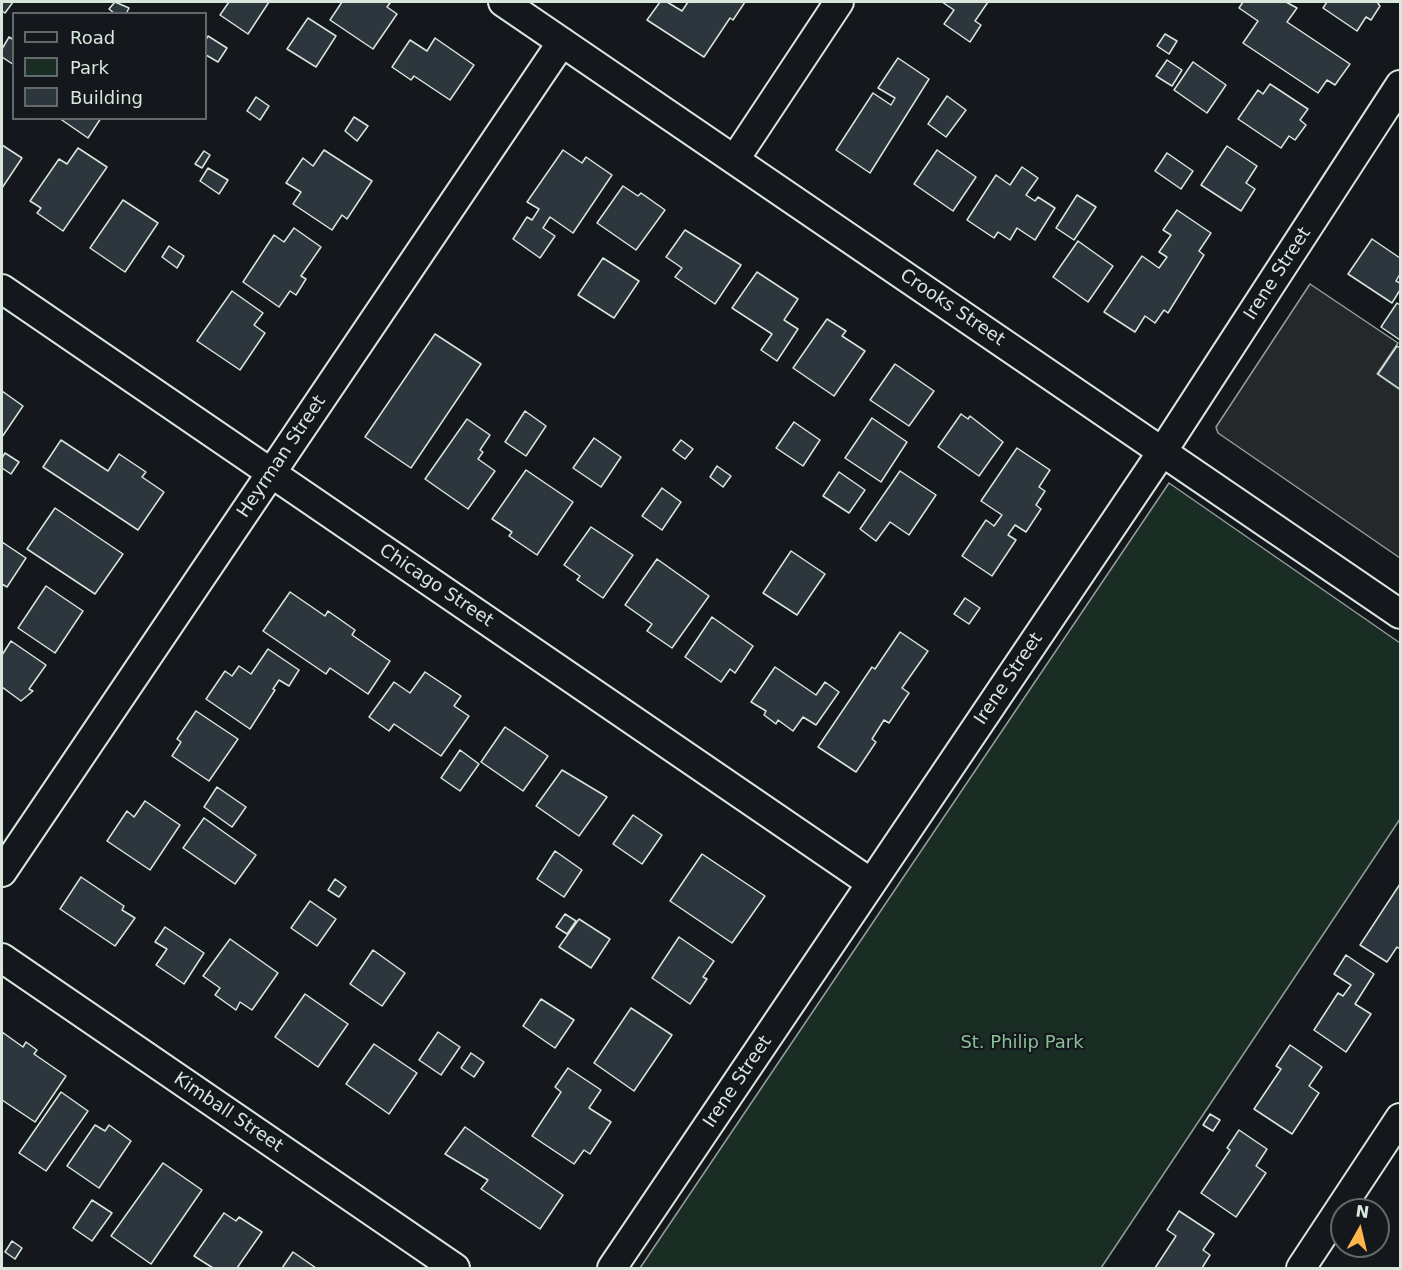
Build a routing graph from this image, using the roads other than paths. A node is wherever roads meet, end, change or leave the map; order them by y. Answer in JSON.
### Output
{"nodes":[{"id":1,"x":503,"y":2,"type":"edge"},
{"id":2,"x":840,"y":2,"type":"edge"},
{"id":3,"x":562,"y":42,"type":"junction"},
{"id":4,"x":1401,"y":85,"type":"edge"},
{"id":5,"x":735,"y":159,"type":"junction"},
{"id":6,"x":2,"y":289,"type":"edge"},
{"id":7,"x":1162,"y":452,"type":"junction"},
{"id":8,"x":271,"y":473,"type":"junction"},
{"id":9,"x":1401,"y":614,"type":"edge"},
{"id":10,"x":2,"y":872,"type":"edge"},
{"id":11,"x":871,"y":883,"type":"junction"},
{"id":12,"x":2,"y":958,"type":"edge"},
{"id":13,"x":1401,"y":1118,"type":"edge"},
{"id":14,"x":454,"y":1269,"type":"edge"},
{"id":15,"x":612,"y":1269,"type":"edge"},
{"id":16,"x":1301,"y":1269,"type":"edge"}],
"edges":[{"from":1,"to":3,"type":"street","name":"Crooks Street"},
{"from":2,"to":5,"type":"street"},
{"from":3,"to":5,"type":"street","name":"Crooks Street"},
{"from":3,"to":8,"type":"street","name":"Heyrman Street"},
{"from":4,"to":7,"type":"street","name":"Irene Street"},
{"from":5,"to":7,"type":"street","name":"Crooks Street"},
{"from":6,"to":8,"type":"street","name":"Chicago Street"},
{"from":7,"to":9,"type":"street","name":"Crooks Street"},
{"from":7,"to":11,"type":"street","name":"Irene Street"},
{"from":8,"to":10,"type":"street","name":"Heyrman Street"},
{"from":8,"to":11,"type":"street","name":"Chicago Street"},
{"from":11,"to":15,"type":"street","name":"Irene Street"},
{"from":12,"to":14,"type":"street","name":"Kimball Street"},
{"from":13,"to":16,"type":"street"}]}
